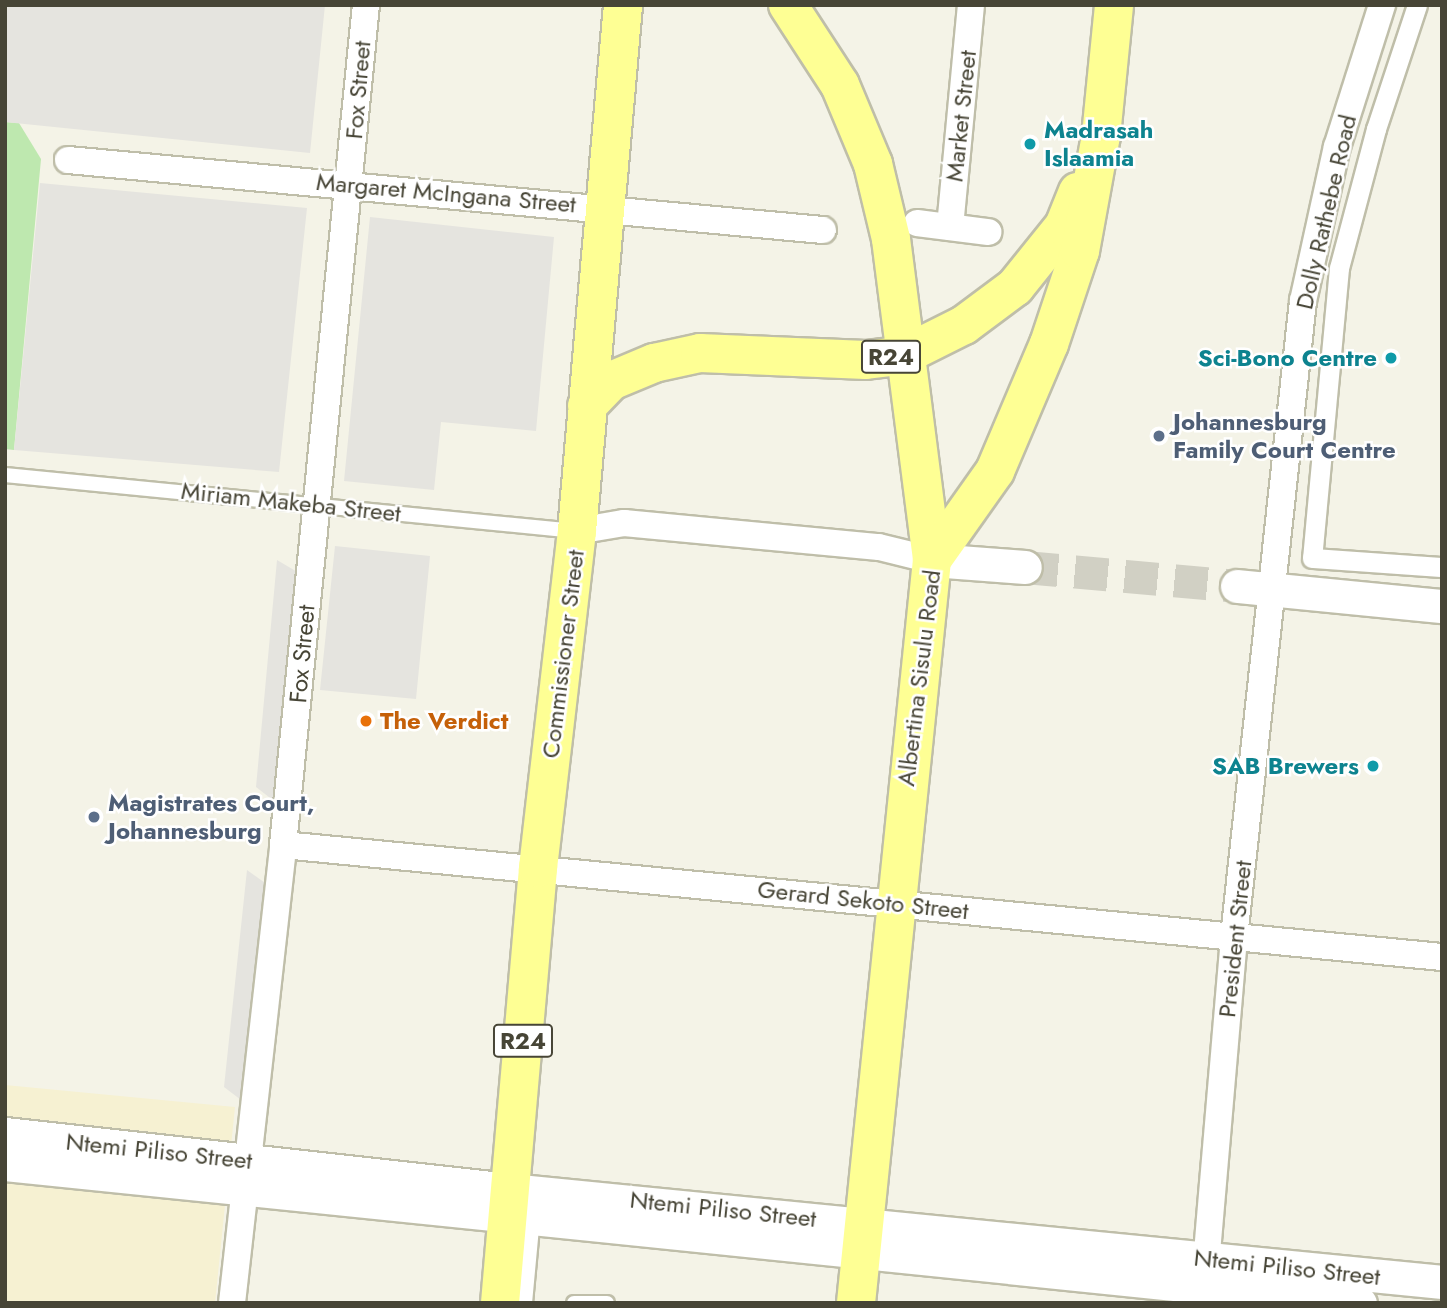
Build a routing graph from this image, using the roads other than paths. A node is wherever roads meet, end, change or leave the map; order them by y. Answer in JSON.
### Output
{"nodes":[{"id":1,"x":366,"y":5,"type":"edge"},
{"id":2,"x":623,"y":5,"type":"edge"},
{"id":3,"x":788,"y":5,"type":"edge"},
{"id":4,"x":971,"y":5,"type":"edge"},
{"id":5,"x":1114,"y":5,"type":"edge"},
{"id":6,"x":1382,"y":5,"type":"edge"},
{"id":7,"x":1417,"y":5,"type":"edge"},
{"id":8,"x":1101,"y":136,"type":"junction"},
{"id":9,"x":68,"y":160,"type":"dead end"},
{"id":10,"x":349,"y":185,"type":"junction"},
{"id":11,"x":604,"y":207,"type":"junction"},
{"id":12,"x":917,"y":223,"type":"dead end"},
{"id":13,"x":950,"y":227,"type":"junction"},
{"id":14,"x":823,"y":230,"type":"dead end"},
{"id":15,"x":988,"y":232,"type":"dead end"},
{"id":16,"x":904,"y":355,"type":"junction"},
{"id":17,"x":587,"y":406,"type":"junction"},
{"id":18,"x":5,"y":475,"type":"edge"},
{"id":19,"x":316,"y":503,"type":"junction"},
{"id":20,"x":577,"y":531,"type":"junction"},
{"id":21,"x":932,"y":560,"type":"junction"},
{"id":22,"x":1025,"y":567,"type":"tunnel mouth"},
{"id":23,"x":1442,"y":567,"type":"edge"},
{"id":24,"x":1237,"y":586,"type":"tunnel mouth"},
{"id":25,"x":1273,"y":589,"type":"junction"},
{"id":26,"x":1442,"y":607,"type":"edge"},
{"id":27,"x":283,"y":845,"type":"junction"},
{"id":28,"x":538,"y":868,"type":"junction"},
{"id":29,"x":894,"y":903,"type":"junction"},
{"id":30,"x":1234,"y":937,"type":"junction"},
{"id":31,"x":1442,"y":957,"type":"edge"},
{"id":32,"x":5,"y":1134,"type":"edge"},
{"id":33,"x":5,"y":1164,"type":"edge"},
{"id":34,"x":247,"y":1173,"type":"junction"},
{"id":35,"x":521,"y":1203,"type":"junction"},
{"id":36,"x":862,"y":1236,"type":"junction"},
{"id":37,"x":1442,"y":1282,"type":"edge"},
{"id":38,"x":1205,"y":1284,"type":"edge"},
{"id":39,"x":232,"y":1303,"type":"edge"},
{"id":40,"x":500,"y":1303,"type":"edge"},
{"id":41,"x":525,"y":1303,"type":"edge"},
{"id":42,"x":574,"y":1303,"type":"edge"},
{"id":43,"x":607,"y":1303,"type":"edge"},
{"id":44,"x":856,"y":1303,"type":"edge"},
{"id":45,"x":1360,"y":1303,"type":"edge"}],
"edges":[{"from":1,"to":10,"type":"street","name":"Fox Street"},
{"from":2,"to":11,"type":"main road","name":"Commissioner Street"},
{"from":3,"to":16,"type":"main road"},
{"from":4,"to":13,"type":"street","name":"Market Street"},
{"from":5,"to":8,"type":"main road","name":"Albertina Sisulu Road","number":"R24"},
{"from":6,"to":25,"type":"street","name":"Dolly Rathebe Road"},
{"from":7,"to":23,"type":"street"},
{"from":8,"to":16,"type":"main road","number":"R24"},
{"from":8,"to":21,"type":"main road","name":"Albertina Sisulu Road","number":"R24"},
{"from":9,"to":10,"type":"street","name":"Margaret McIngana Street"},
{"from":10,"to":11,"type":"street","name":"Margaret McIngana Street"},
{"from":10,"to":19,"type":"street","name":"Fox Street"},
{"from":11,"to":14,"type":"street","name":"Margaret McIngana Street"},
{"from":11,"to":17,"type":"main road","name":"Commissioner Street"},
{"from":12,"to":13,"type":"street"},
{"from":13,"to":15,"type":"street"},
{"from":16,"to":17,"type":"main road","number":"R24"},
{"from":16,"to":21,"type":"main road"},
{"from":17,"to":20,"type":"main road","name":"Commissioner Street","number":"R24"},
{"from":18,"to":19,"type":"lane","name":"Miriam Makeba Street"},
{"from":19,"to":20,"type":"lane","name":"Miriam Makeba Street"},
{"from":19,"to":27,"type":"street","name":"Fox Street"},
{"from":20,"to":21,"type":"street","name":"Miriam Makeba Street"},
{"from":20,"to":28,"type":"main road","name":"Commissioner Street","number":"R24"},
{"from":21,"to":22,"type":"street","name":"Miriam Makeba Street"},
{"from":21,"to":29,"type":"main road","name":"Albertina Sisulu Road","number":"R24"},
{"from":24,"to":25,"type":"street"},
{"from":25,"to":26,"type":"street"},
{"from":25,"to":30,"type":"street","name":"President Street"},
{"from":27,"to":28,"type":"street","name":"Gerard Sekoto Street"},
{"from":27,"to":34,"type":"street","name":"Fox Street"},
{"from":28,"to":29,"type":"street","name":"Gerard Sekoto Street"},
{"from":28,"to":35,"type":"main road","name":"Commissioner Street","number":"R24"},
{"from":29,"to":30,"type":"street","name":"Gerard Sekoto Street"},
{"from":29,"to":36,"type":"main road","name":"Albertina Sisulu Road","number":"R24"},
{"from":30,"to":31,"type":"street","name":"Gerard Sekoto Street"},
{"from":30,"to":38,"type":"street","name":"President Street"},
{"from":32,"to":34,"type":"street","name":"Ntemi Piliso Street"},
{"from":33,"to":34,"type":"street","name":"Ntemi Piliso Street"},
{"from":34,"to":35,"type":"street","name":"Ntemi Piliso Street"},
{"from":34,"to":39,"type":"street","name":"Fox Street"},
{"from":35,"to":36,"type":"street","name":"Ntemi Piliso Street"},
{"from":35,"to":40,"type":"main road","name":"Commissioner Street","number":"R24"},
{"from":35,"to":41,"type":"lane"},
{"from":36,"to":38,"type":"street","name":"Ntemi Piliso Street"},
{"from":36,"to":44,"type":"main road","name":"Albertina Sisulu Road","number":"R24"},
{"from":37,"to":38,"type":"street","name":"Ntemi Piliso Street"},
{"from":38,"to":45,"type":"street","name":"Ntemi Piliso Street"},
{"from":42,"to":43,"type":"lane"}]}
